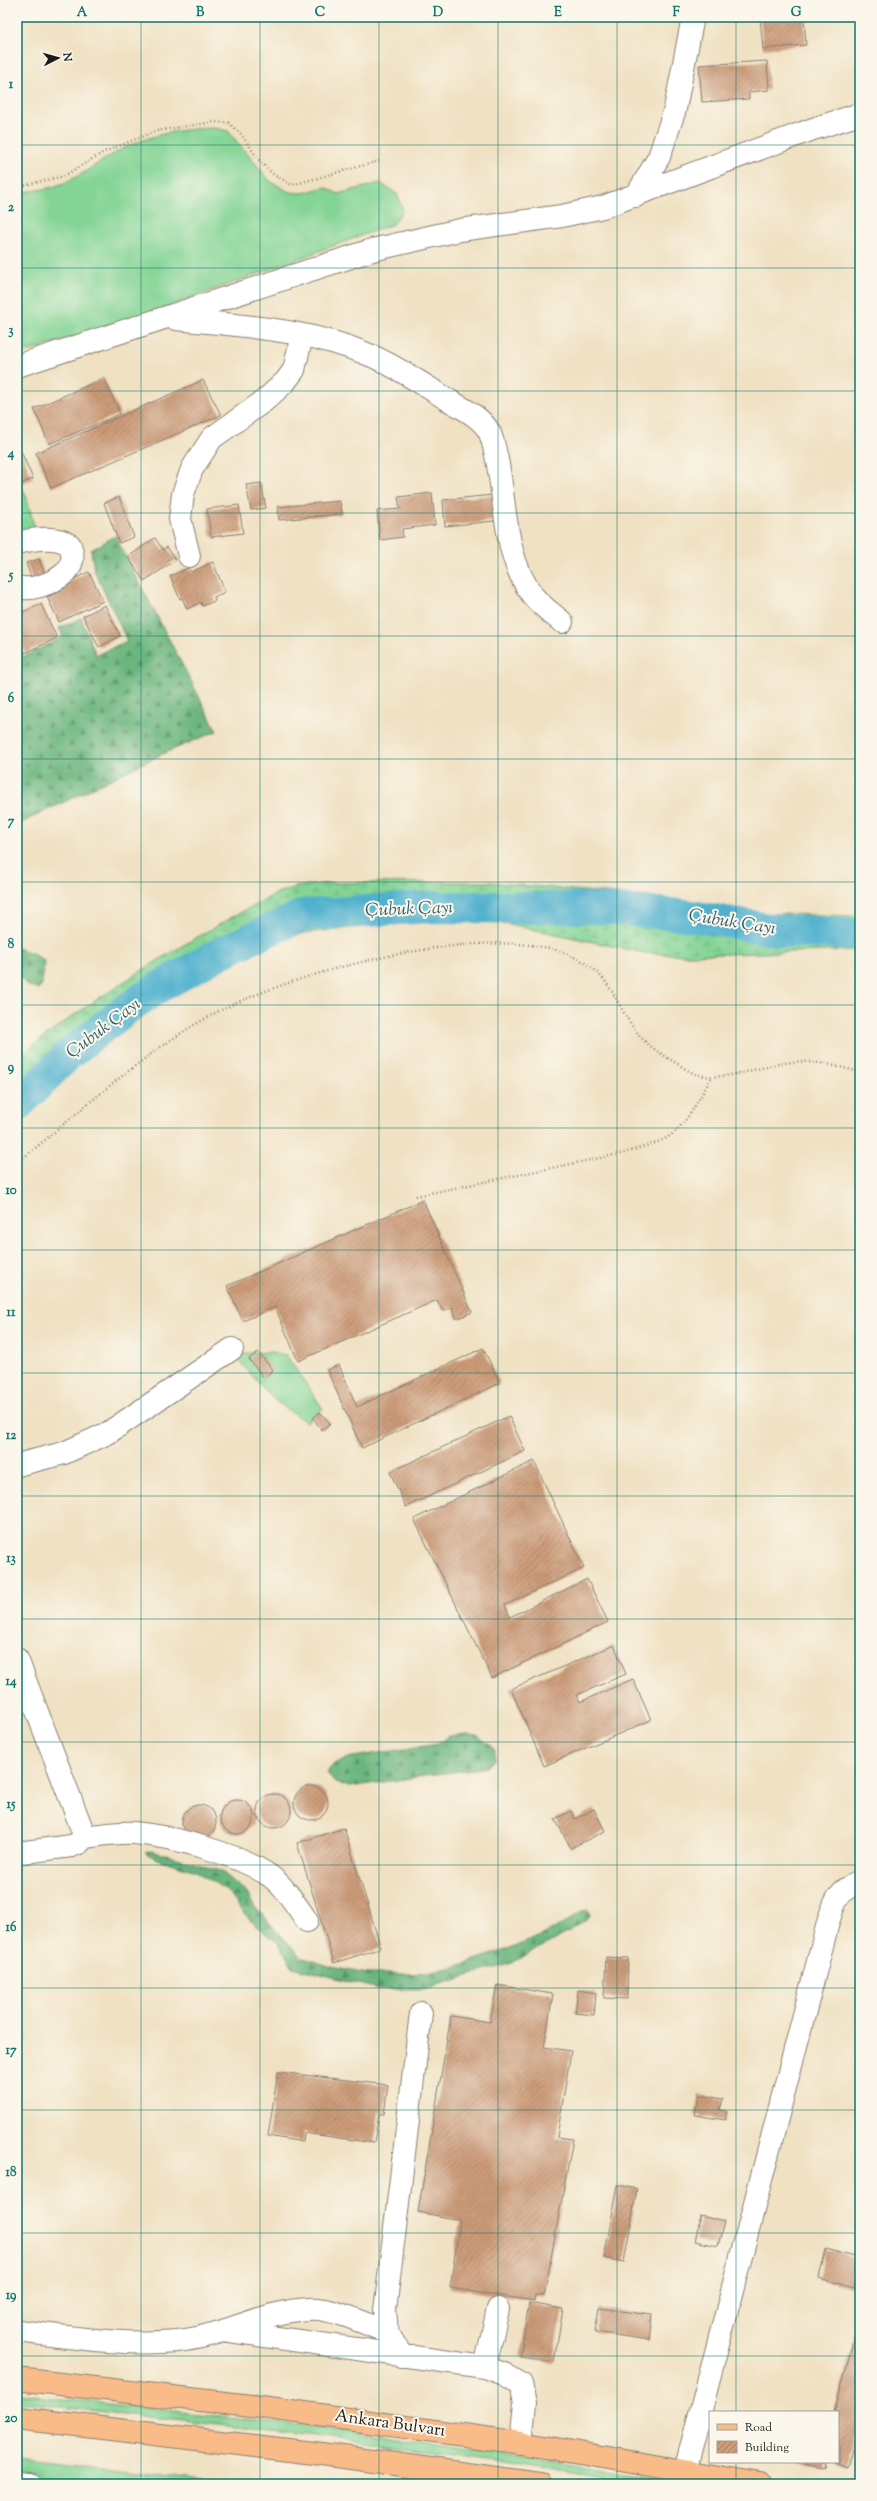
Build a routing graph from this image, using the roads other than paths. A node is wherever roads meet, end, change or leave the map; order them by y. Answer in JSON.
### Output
{"nodes":[{"id":1,"x":692,"y":17,"type":"edge"},
{"id":2,"x":860,"y":114,"type":"edge"},
{"id":3,"x":636,"y":196,"type":"junction"},
{"id":4,"x":168,"y":318,"type":"junction"},
{"id":5,"x":302,"y":335,"type":"junction"},
{"id":6,"x":17,"y":366,"type":"edge"},
{"id":7,"x":17,"y":544,"type":"edge"},
{"id":8,"x":189,"y":556,"type":"dead end"},
{"id":9,"x":17,"y":587,"type":"edge"},
{"id":10,"x":562,"y":622,"type":"dead end"},
{"id":11,"x":232,"y":1349,"type":"dead end"},
{"id":12,"x":17,"y":1465,"type":"edge"},
{"id":13,"x":17,"y":1659,"type":"edge"},
{"id":14,"x":85,"y":1837,"type":"junction"},
{"id":15,"x":17,"y":1853,"type":"edge"},
{"id":16,"x":860,"y":1882,"type":"edge"},
{"id":17,"x":307,"y":1921,"type":"dead end"},
{"id":18,"x":421,"y":2013,"type":"dead end"},
{"id":19,"x":498,"y":2309,"type":"dead end"},
{"id":20,"x":17,"y":2331,"type":"edge"},
{"id":21,"x":226,"y":2331,"type":"junction"},
{"id":22,"x":387,"y":2332,"type":"junction"},
{"id":23,"x":402,"y":2356,"type":"junction"},
{"id":24,"x":485,"y":2367,"type":"junction"},
{"id":25,"x":17,"y":2379,"type":"edge"},
{"id":26,"x":17,"y":2418,"type":"edge"},
{"id":27,"x":521,"y":2443,"type":"junction"},
{"id":28,"x":685,"y":2471,"type":"junction"},
{"id":29,"x":17,"y":2483,"type":"edge"},
{"id":30,"x":30,"y":2484,"type":"edge"},
{"id":31,"x":540,"y":2484,"type":"edge"},
{"id":32,"x":760,"y":2484,"type":"edge"}],
"edges":[{"from":1,"to":3,"type":"street"},
{"from":2,"to":3,"type":"street"},
{"from":3,"to":4,"type":"street"},
{"from":4,"to":5,"type":"street"},
{"from":4,"to":6,"type":"street"},
{"from":5,"to":8,"type":"street"},
{"from":5,"to":10,"type":"street"},
{"from":7,"to":9,"type":"street"},
{"from":11,"to":12,"type":"street"},
{"from":13,"to":14,"type":"street"},
{"from":14,"to":15,"type":"street"},
{"from":14,"to":17,"type":"street"},
{"from":16,"to":28,"type":"street"},
{"from":18,"to":22,"type":"street"},
{"from":19,"to":24,"type":"street"},
{"from":20,"to":21,"type":"street"},
{"from":21,"to":22,"type":"street"},
{"from":21,"to":23,"type":"street"},
{"from":22,"to":23,"type":"street"},
{"from":23,"to":24,"type":"street"},
{"from":24,"to":27,"type":"street"},
{"from":25,"to":27,"type":"main road","name":"Ankara Bulvarı"},
{"from":26,"to":31,"type":"main road"},
{"from":27,"to":28,"type":"main road","name":"Ankara Bulvarı"},
{"from":28,"to":32,"type":"main road","name":"Ankara Bulvarı"},
{"from":29,"to":30,"type":"street"}]}
